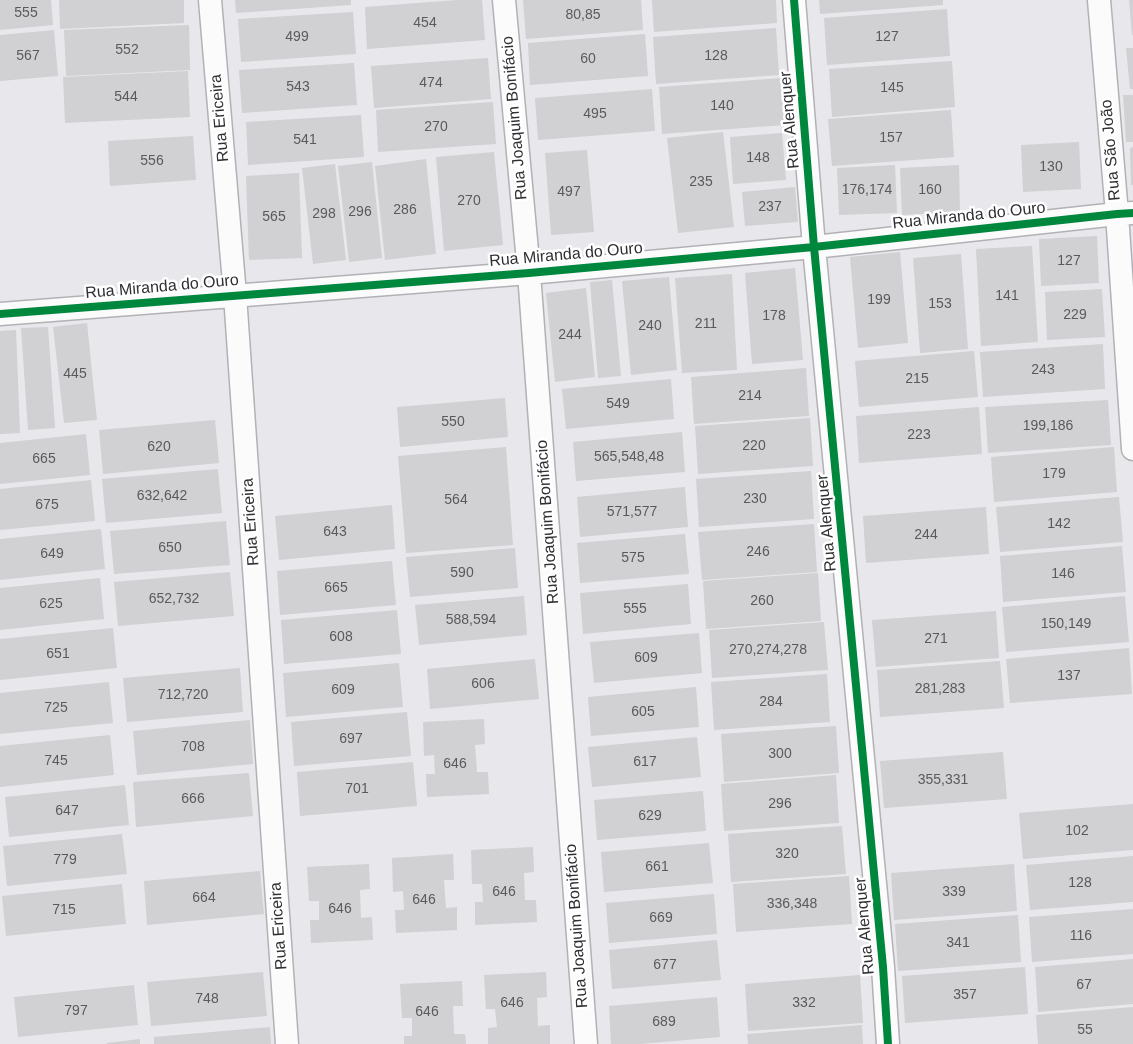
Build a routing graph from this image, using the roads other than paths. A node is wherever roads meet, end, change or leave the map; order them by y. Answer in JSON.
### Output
{"nodes":[{"id":1,"x":210,"y":0,"type":"edge"},
{"id":2,"x":504,"y":0,"type":"edge"},
{"id":3,"x":794,"y":0,"type":"edge"},
{"id":4,"x":1099,"y":0,"type":"edge"},
{"id":5,"x":1125,"y":213,"type":"edge"},
{"id":6,"x":814,"y":247,"type":"junction"},
{"id":7,"x":529,"y":273,"type":"junction"},
{"id":8,"x":235,"y":296,"type":"junction"},
{"id":9,"x":0,"y":314,"type":"edge"},
{"id":10,"x":1133,"y":449,"type":"edge"},
{"id":11,"x":287,"y":1044,"type":"edge"},
{"id":12,"x":586,"y":1044,"type":"edge"},
{"id":13,"x":888,"y":1044,"type":"edge"}],
"edges":[{"from":1,"to":8,"type":"street","name":"Rua Ericeira"},
{"from":2,"to":7,"type":"street","name":"Rua Joaquim Bonifácio"},
{"from":3,"to":6,"type":"street","name":"Rua Alenquer"},
{"from":4,"to":5,"type":"street","name":"Rua São João"},
{"from":5,"to":6,"type":"street","name":"Rua Miranda do Ouro"},
{"from":5,"to":10,"type":"street","name":"Rua São João"},
{"from":6,"to":7,"type":"street","name":"Rua Miranda do Ouro"},
{"from":6,"to":13,"type":"street","name":"Rua Alenquer"},
{"from":7,"to":8,"type":"street","name":"Rua Miranda do Ouro"},
{"from":7,"to":12,"type":"street","name":"Rua Joaquim Bonifácio"},
{"from":8,"to":9,"type":"street","name":"Rua Miranda do Ouro"},
{"from":8,"to":11,"type":"street","name":"Rua Ericeira"}]}
